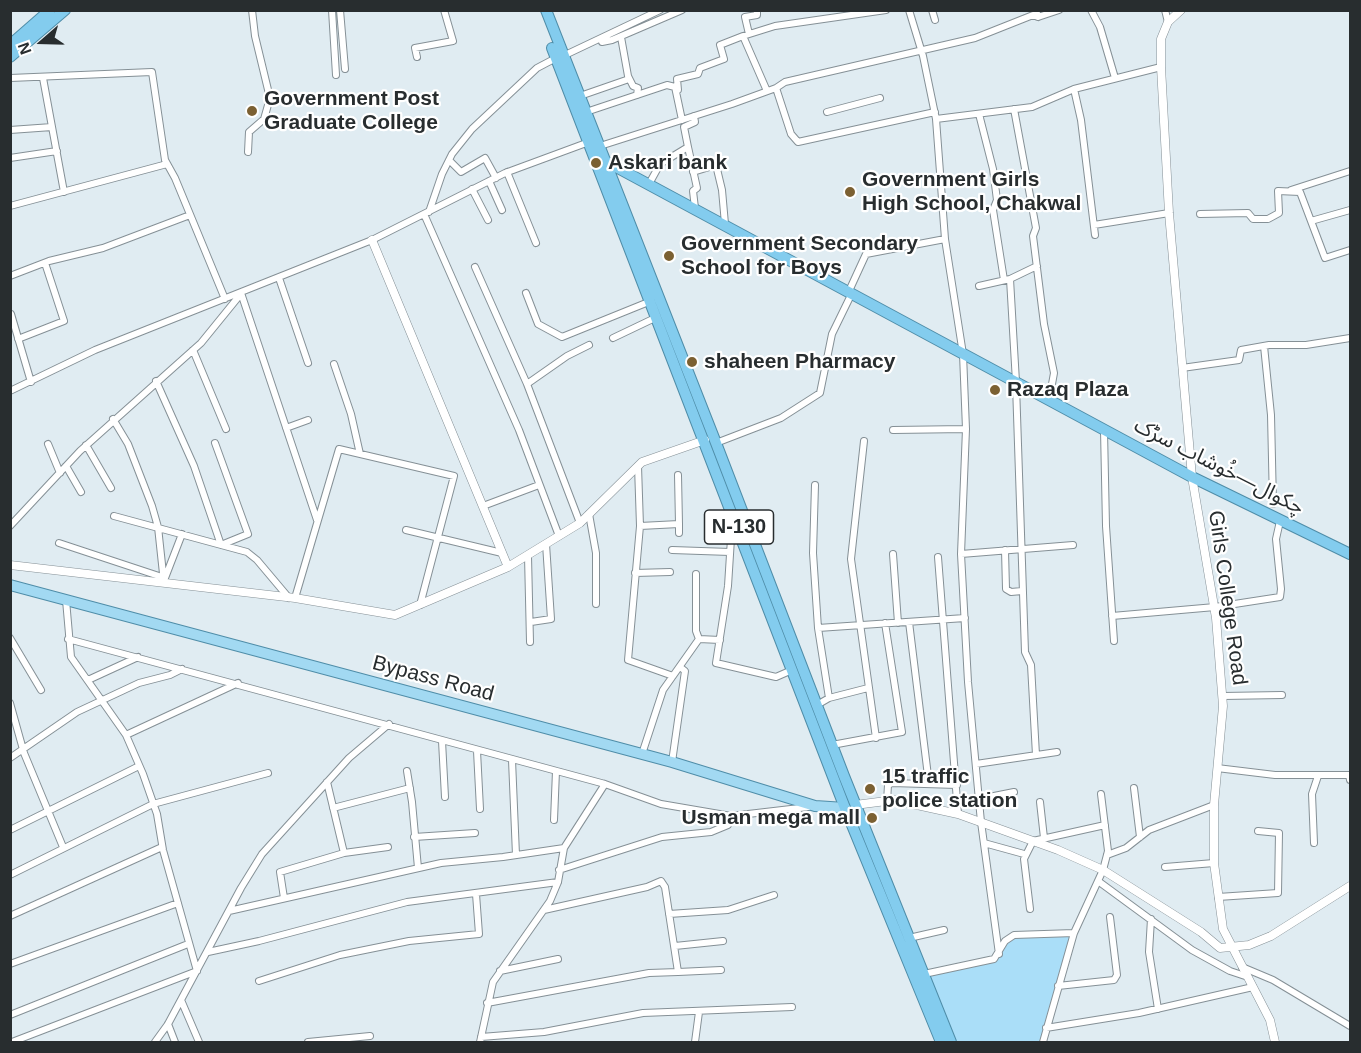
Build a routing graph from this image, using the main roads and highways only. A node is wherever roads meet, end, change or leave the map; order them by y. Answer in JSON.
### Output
{"nodes":[{"id":1,"x":50,"y":10,"type":"edge"},
{"id":2,"x":65,"y":10,"type":"edge"},
{"id":3,"x":538,"y":10,"type":"edge"},
{"id":4,"x":546,"y":10,"type":"edge"},
{"id":5,"x":10,"y":45,"type":"edge"},
{"id":6,"x":10,"y":57,"type":"edge"},
{"id":7,"x":560,"y":57,"type":"junction"},
{"id":8,"x":595,"y":144,"type":"junction"},
{"id":9,"x":595,"y":157,"type":"junction"},
{"id":10,"x":606,"y":161,"type":"junction"},
{"id":11,"x":633,"y":241,"type":"junction"},
{"id":12,"x":1350,"y":554,"type":"edge"},
{"id":13,"x":10,"y":585,"type":"edge"},
{"id":14,"x":845,"y":793,"type":"junction"},
{"id":15,"x":852,"y":810,"type":"junction"},
{"id":16,"x":941,"y":1042,"type":"edge"},
{"id":17,"x":951,"y":1042,"type":"edge"}],
"edges":[{"from":1,"to":5,"type":"highway"},
{"from":2,"to":6,"type":"highway"},
{"from":3,"to":7,"type":"highway","number":"N-130"},
{"from":4,"to":7,"type":"highway","number":"N-130"},
{"from":7,"to":8,"type":"highway","number":"N-130"},
{"from":7,"to":8,"type":"highway","number":"N-130"},
{"from":8,"to":9,"type":"highway","number":"N-130"},
{"from":8,"to":10,"type":"highway","number":"N-130"},
{"from":9,"to":10,"type":"highway","name":"چکوال—خُوشاب سڑک"},
{"from":9,"to":11,"type":"highway","number":"N-130"},
{"from":10,"to":11,"type":"highway","number":"N-130"},
{"from":10,"to":12,"type":"highway","name":"چکوال—خُوشاب سڑک"},
{"from":11,"to":14,"type":"highway","number":"N-130"},
{"from":11,"to":14,"type":"highway","number":"N-130"},
{"from":13,"to":15,"type":"main road","name":"Bypass Road"},
{"from":14,"to":15,"type":"highway","number":"N-130"},
{"from":15,"to":16,"type":"highway","number":"N-130"},
{"from":15,"to":17,"type":"highway","number":"N-130"}]}
